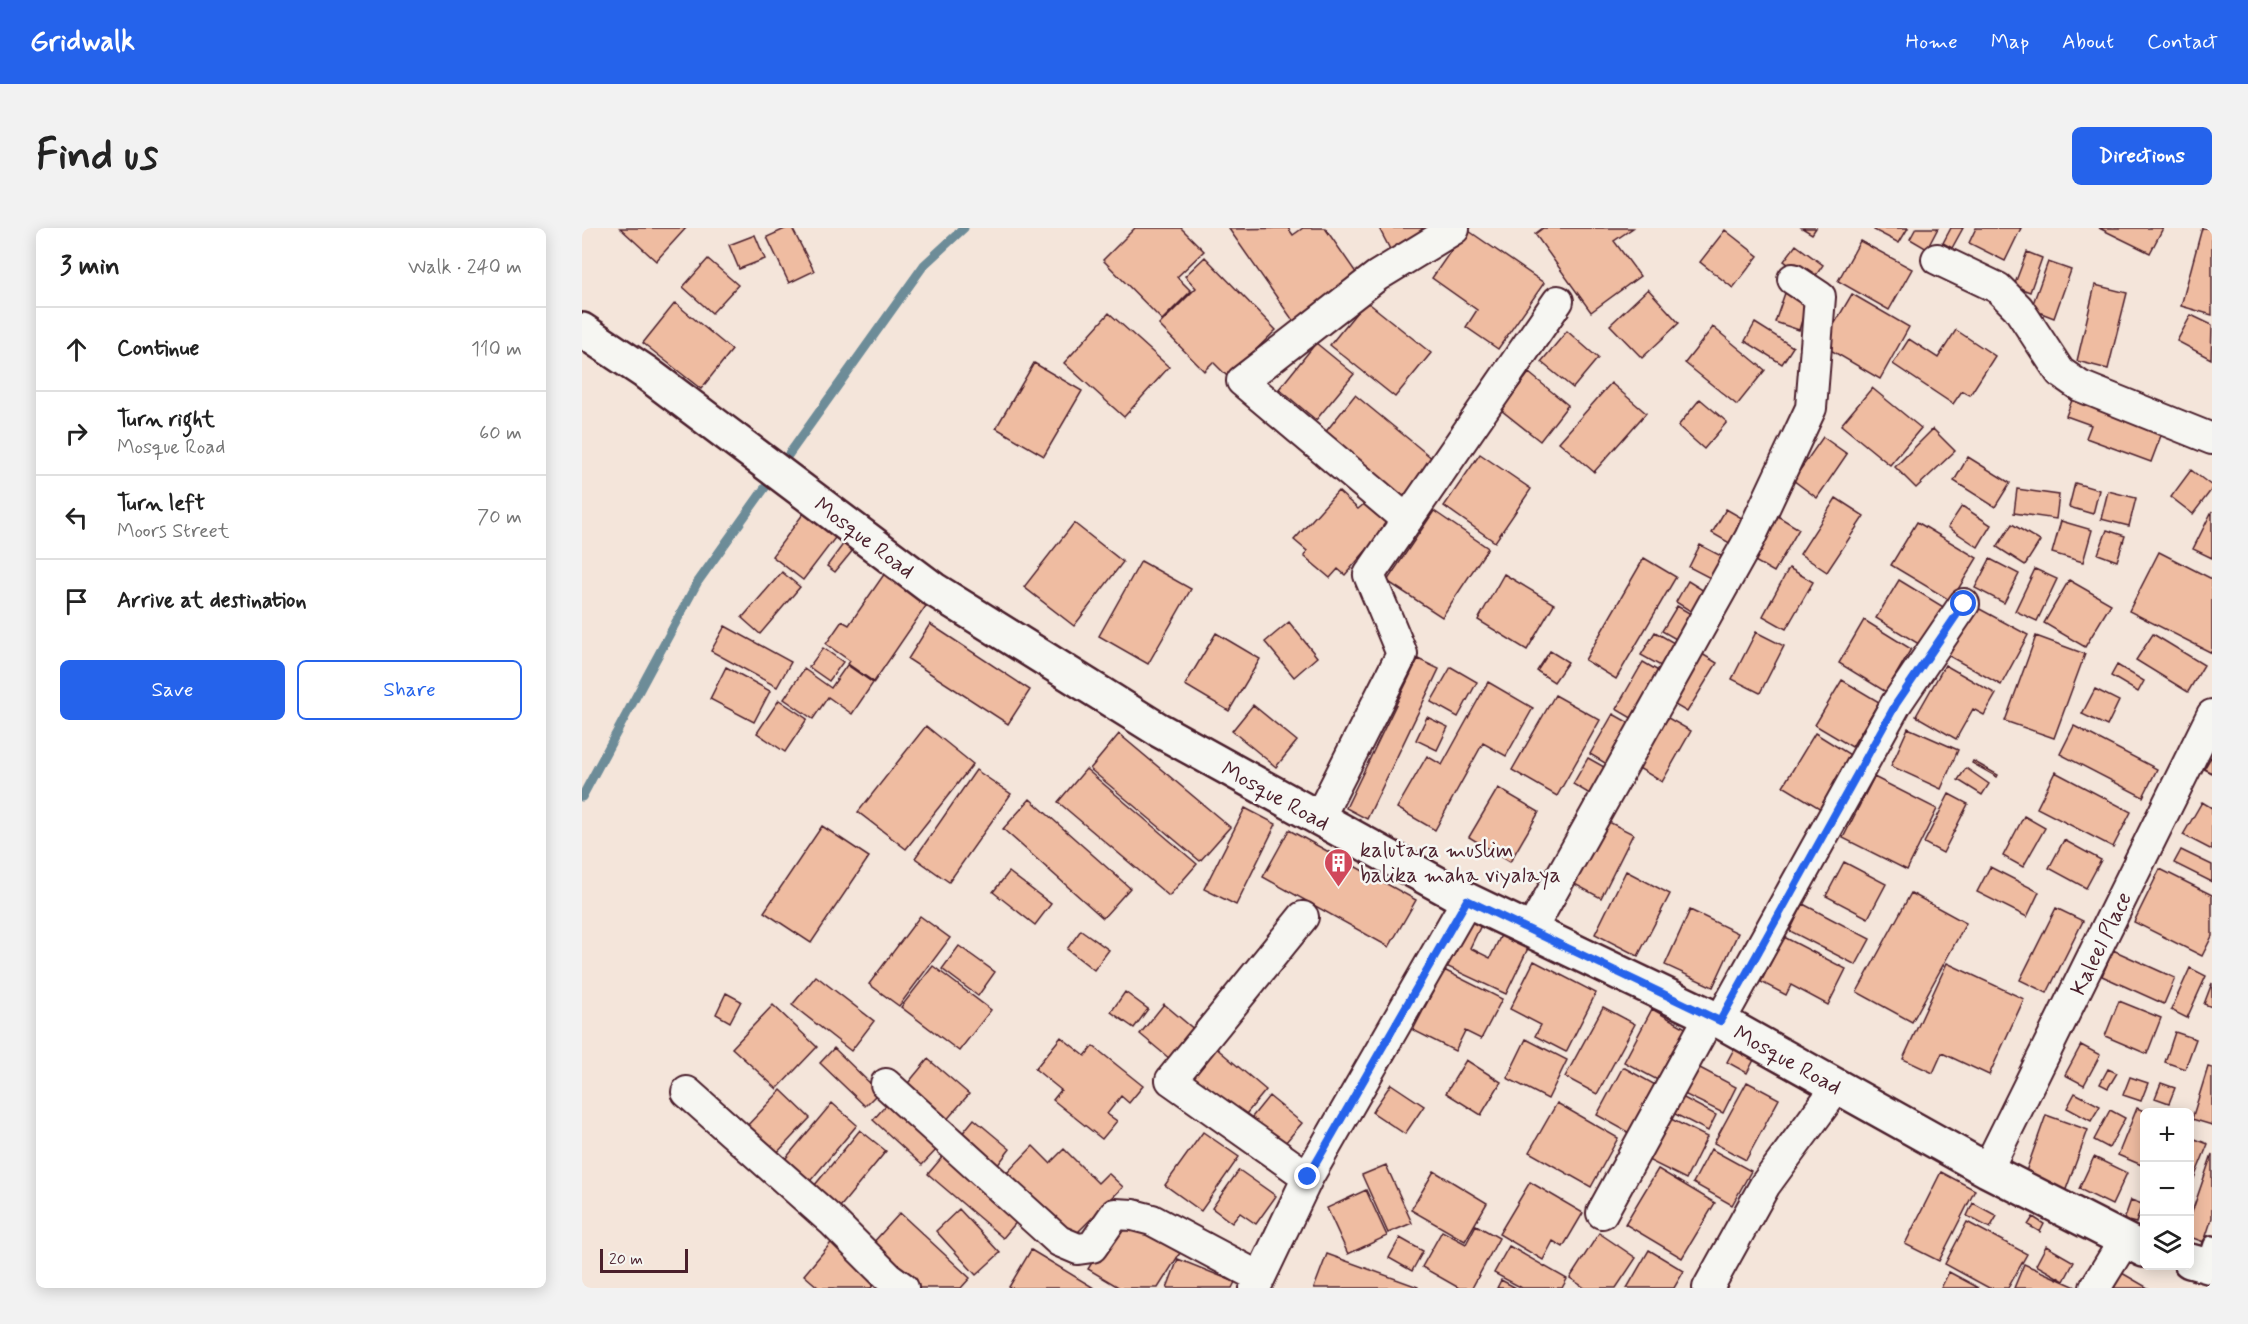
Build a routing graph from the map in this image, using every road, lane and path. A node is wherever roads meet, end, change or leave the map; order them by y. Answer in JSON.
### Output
{"nodes":[{"id":1,"x":1454,"y":229,"type":"edge"},
{"id":2,"x":1937,"y":259,"type":"dead end"},
{"id":3,"x":1793,"y":279,"type":"dead end"},
{"id":4,"x":1558,"y":301,"type":"dead end"},
{"id":5,"x":582,"y":330,"type":"edge"},
{"id":6,"x":2212,"y":439,"type":"edge"},
{"id":7,"x":1407,"y":520,"type":"junction"},
{"id":8,"x":1964,"y":604,"type":"dead end"},
{"id":9,"x":2212,"y":715,"type":"edge"},
{"id":10,"x":1319,"y":818,"type":"junction"},
{"id":11,"x":1467,"y":900,"type":"junction"},
{"id":12,"x":1304,"y":917,"type":"dead end"},
{"id":13,"x":1531,"y":930,"type":"junction"},
{"id":14,"x":1715,"y":1019,"type":"junction"},
{"id":15,"x":886,"y":1084,"type":"dead end"},
{"id":16,"x":1837,"y":1087,"type":"junction"},
{"id":17,"x":687,"y":1092,"type":"dead end"},
{"id":18,"x":1987,"y":1170,"type":"junction"},
{"id":19,"x":1308,"y":1177,"type":"junction"},
{"id":20,"x":1602,"y":1213,"type":"dead end"},
{"id":21,"x":2134,"y":1245,"type":"edge"},
{"id":22,"x":1257,"y":1283,"type":"edge"},
{"id":23,"x":903,"y":1288,"type":"edge"},
{"id":24,"x":1708,"y":1288,"type":"edge"},
{"id":25,"x":2095,"y":1288,"type":"edge"}],
"edges":[{"from":1,"to":7,"type":"street"},
{"from":2,"to":6,"type":"street"},
{"from":3,"to":13,"type":"street"},
{"from":4,"to":7,"type":"street"},
{"from":5,"to":10,"type":"street","name":"Mosque Road"},
{"from":7,"to":10,"type":"street"},
{"from":8,"to":14,"type":"street"},
{"from":9,"to":18,"type":"street","name":"Kaleel Place"},
{"from":10,"to":11,"type":"street","name":"Mosque Road"},
{"from":11,"to":13,"type":"street","name":"Mosque Road"},
{"from":11,"to":19,"type":"street"},
{"from":12,"to":19,"type":"street"},
{"from":13,"to":14,"type":"street","name":"Mosque Road"},
{"from":14,"to":16,"type":"street","name":"Mosque Road"},
{"from":14,"to":20,"type":"street"},
{"from":15,"to":22,"type":"street"},
{"from":16,"to":18,"type":"street","name":"Mosque Road"},
{"from":16,"to":24,"type":"street"},
{"from":17,"to":23,"type":"street"},
{"from":18,"to":21,"type":"street","name":"Mosque Road"},
{"from":19,"to":22,"type":"street"},
{"from":21,"to":25,"type":"street"}]}
